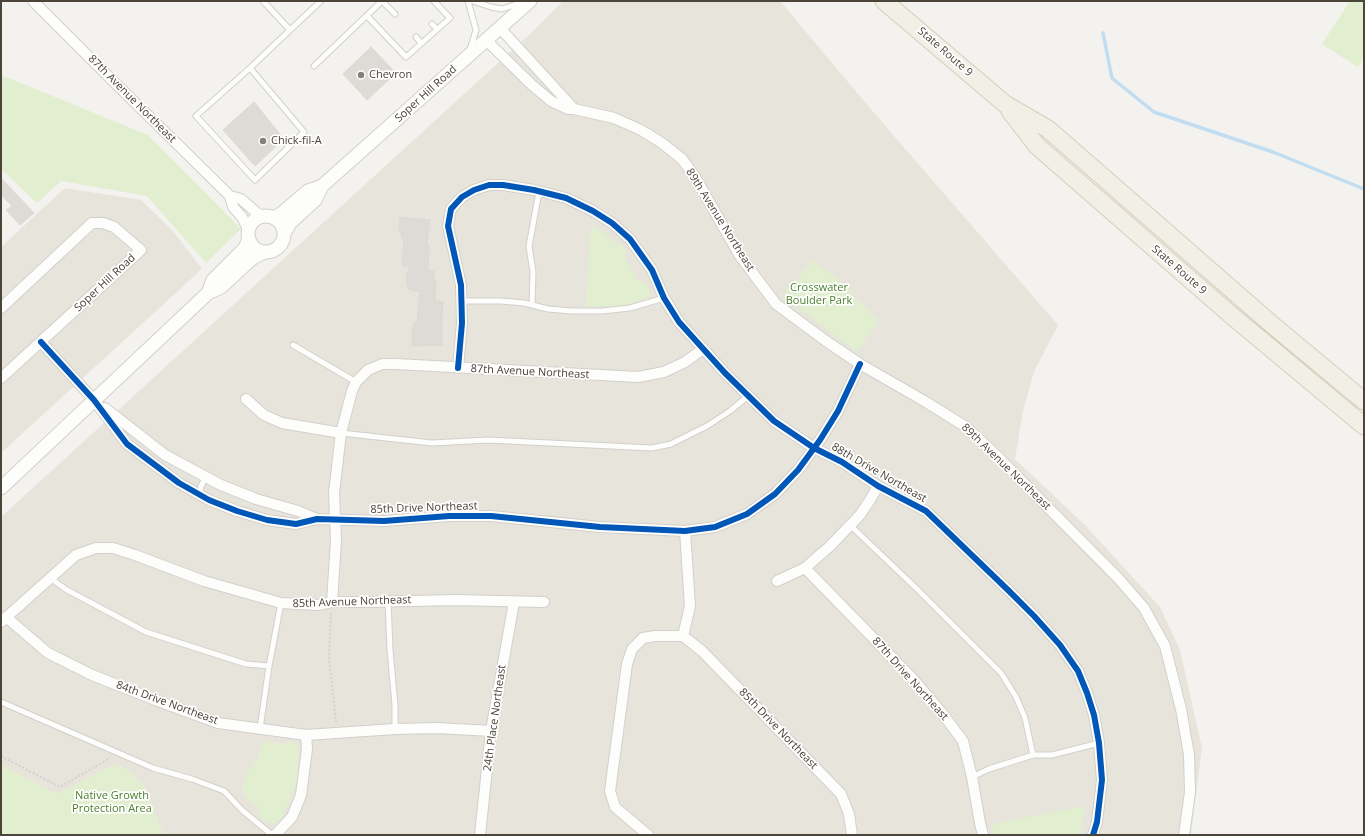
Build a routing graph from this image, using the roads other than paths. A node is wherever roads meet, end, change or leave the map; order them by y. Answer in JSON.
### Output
{"nodes":[{"id":1,"x":34,"y":1,"type":"edge"},
{"id":2,"x":263,"y":1,"type":"edge"},
{"id":3,"x":321,"y":1,"type":"edge"},
{"id":4,"x":382,"y":1,"type":"edge"},
{"id":5,"x":434,"y":1,"type":"edge"},
{"id":6,"x":468,"y":1,"type":"edge"},
{"id":7,"x":474,"y":1,"type":"edge"},
{"id":8,"x":526,"y":1,"type":"edge"},
{"id":9,"x":530,"y":1,"type":"edge"},
{"id":10,"x":884,"y":1,"type":"edge"},
{"id":11,"x":395,"y":14,"type":"dead end"},
{"id":12,"x":367,"y":16,"type":"junction"},
{"id":13,"x":432,"y":24,"type":"dead end"},
{"id":14,"x":500,"y":28,"type":"junction"},
{"id":15,"x":437,"y":29,"type":"junction"},
{"id":16,"x":290,"y":30,"type":"junction"},
{"id":17,"x":416,"y":38,"type":"dead end"},
{"id":18,"x":486,"y":40,"type":"junction"},
{"id":19,"x":421,"y":43,"type":"junction"},
{"id":20,"x":469,"y":56,"type":"junction"},
{"id":21,"x":314,"y":66,"type":"dead end"},
{"id":22,"x":250,"y":68,"type":"junction"},
{"id":23,"x":1005,"y":104,"type":"junction"},
{"id":24,"x":574,"y":109,"type":"junction"},
{"id":25,"x":322,"y":186,"type":"junction"},
{"id":26,"x":539,"y":192,"type":"junction"},
{"id":27,"x":230,"y":196,"type":"junction"},
{"id":28,"x":270,"y":217,"type":"junction"},
{"id":29,"x":284,"y":234,"type":"junction"},
{"id":30,"x":249,"y":235,"type":"junction"},
{"id":31,"x":265,"y":252,"type":"junction"},
{"id":32,"x":208,"y":292,"type":"junction"},
{"id":33,"x":664,"y":298,"type":"junction"},
{"id":34,"x":462,"y":302,"type":"junction"},
{"id":35,"x":532,"y":305,"type":"junction"},
{"id":36,"x":1,"y":308,"type":"edge"},
{"id":37,"x":41,"y":342,"type":"junction"},
{"id":38,"x":293,"y":345,"type":"dead end"},
{"id":39,"x":703,"y":349,"type":"junction"},
{"id":40,"x":860,"y":364,"type":"junction"},
{"id":41,"x":458,"y":368,"type":"junction"},
{"id":42,"x":1,"y":378,"type":"edge"},
{"id":43,"x":356,"y":382,"type":"junction"},
{"id":44,"x":748,"y":396,"type":"junction"},
{"id":45,"x":246,"y":399,"type":"dead end"},
{"id":46,"x":94,"y":400,"type":"junction"},
{"id":47,"x":1364,"y":401,"type":"edge"},
{"id":48,"x":1364,"y":426,"type":"edge"},
{"id":49,"x":341,"y":433,"type":"junction"},
{"id":50,"x":814,"y":448,"type":"junction"},
{"id":51,"x":206,"y":477,"type":"junction"},
{"id":52,"x":878,"y":486,"type":"junction"},
{"id":53,"x":1,"y":488,"type":"edge"},
{"id":54,"x":200,"y":495,"type":"junction"},
{"id":55,"x":317,"y":519,"type":"junction"},
{"id":56,"x":335,"y":520,"type":"junction"},
{"id":57,"x":851,"y":526,"type":"junction"},
{"id":58,"x":685,"y":531,"type":"junction"},
{"id":59,"x":805,"y":568,"type":"junction"},
{"id":60,"x":49,"y":578,"type":"junction"},
{"id":61,"x":777,"y":582,"type":"dead end"},
{"id":62,"x":388,"y":601,"type":"junction"},
{"id":63,"x":332,"y":602,"type":"junction"},
{"id":64,"x":514,"y":602,"type":"junction"},
{"id":65,"x":544,"y":602,"type":"dead end"},
{"id":66,"x":281,"y":603,"type":"junction"},
{"id":67,"x":4,"y":619,"type":"edge"},
{"id":68,"x":683,"y":636,"type":"junction"},
{"id":69,"x":269,"y":666,"type":"junction"},
{"id":70,"x":1,"y":702,"type":"edge"},
{"id":71,"x":260,"y":729,"type":"junction"},
{"id":72,"x":395,"y":729,"type":"junction"},
{"id":73,"x":491,"y":731,"type":"junction"},
{"id":74,"x":306,"y":735,"type":"junction"},
{"id":75,"x":1099,"y":743,"type":"junction"},
{"id":76,"x":1033,"y":755,"type":"junction"},
{"id":77,"x":972,"y":777,"type":"junction"},
{"id":78,"x":272,"y":835,"type":"edge"},
{"id":79,"x":275,"y":835,"type":"edge"},
{"id":80,"x":480,"y":835,"type":"edge"},
{"id":81,"x":648,"y":835,"type":"edge"},
{"id":82,"x":852,"y":835,"type":"edge"},
{"id":83,"x":983,"y":835,"type":"edge"},
{"id":84,"x":1093,"y":835,"type":"edge"},
{"id":85,"x":1184,"y":835,"type":"edge"}],
"edges":[{"from":1,"to":27,"type":"street","name":"87th Avenue Northeast"},
{"from":2,"to":16,"type":"lane"},
{"from":3,"to":16,"type":"lane"},
{"from":4,"to":11,"type":"lane"},
{"from":4,"to":12,"type":"lane"},
{"from":5,"to":15,"type":"lane"},
{"from":6,"to":20,"type":"lane"},
{"from":7,"to":8,"type":"lane"},
{"from":9,"to":14,"type":"street","name":"Soper Hill Road"},
{"from":10,"to":23,"type":"main road","name":"State Route 9"},
{"from":12,"to":19,"type":"lane"},
{"from":12,"to":21,"type":"lane"},
{"from":13,"to":15,"type":"lane"},
{"from":14,"to":18,"type":"street","name":"Soper Hill Road"},
{"from":14,"to":24,"type":"street"},
{"from":15,"to":19,"type":"lane"},
{"from":16,"to":22,"type":"lane"},
{"from":17,"to":19,"type":"lane"},
{"from":18,"to":20,"type":"street","name":"Soper Hill Road"},
{"from":18,"to":24,"type":"street","name":"89th Avenue Northeast"},
{"from":20,"to":25,"type":"street","name":"Soper Hill Road"},
{"from":22,"to":22,"type":"lane"},
{"from":23,"to":47,"type":"main road","name":"State Route 9"},
{"from":23,"to":48,"type":"main road","name":"State Route 9"},
{"from":24,"to":40,"type":"street","name":"89th Avenue Northeast"},
{"from":25,"to":28,"type":"street"},
{"from":25,"to":29,"type":"street"},
{"from":26,"to":33,"type":"street","name":"88th Drive Northeast"},
{"from":26,"to":34,"type":"street","name":"88th Drive Northeast"},
{"from":26,"to":35,"type":"lane"},
{"from":27,"to":28,"type":"street"},
{"from":27,"to":30,"type":"street"},
{"from":28,"to":29,"type":"street"},
{"from":28,"to":30,"type":"street"},
{"from":29,"to":31,"type":"street"},
{"from":30,"to":31,"type":"street"},
{"from":30,"to":32,"type":"street"},
{"from":31,"to":32,"type":"street"},
{"from":32,"to":46,"type":"street"},
{"from":33,"to":35,"type":"lane"},
{"from":33,"to":39,"type":"street","name":"88th Drive Northeast"},
{"from":34,"to":35,"type":"lane"},
{"from":34,"to":41,"type":"street"},
{"from":36,"to":37,"type":"street","name":"Soper Hill Road"},
{"from":37,"to":42,"type":"street","name":"Soper Hill Road"},
{"from":37,"to":46,"type":"street"},
{"from":38,"to":43,"type":"lane"},
{"from":39,"to":41,"type":"street","name":"87th Avenue Northeast"},
{"from":39,"to":44,"type":"street","name":"88th Drive Northeast"},
{"from":40,"to":50,"type":"street","name":"85th Drive Northeast"},
{"from":40,"to":85,"type":"street","name":"89th Avenue Northeast"},
{"from":41,"to":43,"type":"street","name":"87th Avenue Northeast"},
{"from":43,"to":49,"type":"street"},
{"from":44,"to":49,"type":"lane"},
{"from":44,"to":50,"type":"street","name":"88th Drive Northeast"},
{"from":45,"to":49,"type":"street"},
{"from":46,"to":51,"type":"street","name":"85th Drive Northeast"},
{"from":46,"to":53,"type":"street"},
{"from":46,"to":54,"type":"street","name":"85th Drive Northeast"},
{"from":49,"to":56,"type":"street"},
{"from":50,"to":52,"type":"street","name":"88th Drive Northeast"},
{"from":50,"to":58,"type":"street","name":"85th Drive Northeast"},
{"from":51,"to":54,"type":"lane"},
{"from":51,"to":55,"type":"street","name":"85th Drive Northeast"},
{"from":52,"to":57,"type":"street"},
{"from":52,"to":75,"type":"street","name":"88th Drive Northeast"},
{"from":54,"to":55,"type":"street","name":"85th Drive Northeast"},
{"from":55,"to":56,"type":"street","name":"85th Drive Northeast"},
{"from":56,"to":58,"type":"street","name":"85th Drive Northeast"},
{"from":56,"to":63,"type":"street"},
{"from":57,"to":59,"type":"street"},
{"from":57,"to":76,"type":"lane"},
{"from":58,"to":68,"type":"street"},
{"from":59,"to":61,"type":"street"},
{"from":59,"to":77,"type":"street","name":"87th Drive Northeast"},
{"from":60,"to":66,"type":"street","name":"85th Avenue Northeast"},
{"from":60,"to":67,"type":"street"},
{"from":60,"to":69,"type":"lane"},
{"from":62,"to":63,"type":"street","name":"85th Avenue Northeast"},
{"from":62,"to":64,"type":"street","name":"85th Avenue Northeast"},
{"from":62,"to":72,"type":"lane"},
{"from":63,"to":66,"type":"street","name":"85th Avenue Northeast"},
{"from":64,"to":65,"type":"street","name":"85th Avenue Northeast"},
{"from":64,"to":73,"type":"street","name":"24th Place Northeast"},
{"from":66,"to":69,"type":"lane"},
{"from":67,"to":71,"type":"street","name":"84th Drive Northeast"},
{"from":68,"to":81,"type":"street"},
{"from":68,"to":82,"type":"street","name":"85th Drive Northeast"},
{"from":69,"to":71,"type":"lane"},
{"from":70,"to":78,"type":"lane"},
{"from":71,"to":74,"type":"street","name":"84th Drive Northeast"},
{"from":72,"to":73,"type":"street","name":"84th Drive Northeast"},
{"from":72,"to":74,"type":"street","name":"84th Drive Northeast"},
{"from":73,"to":80,"type":"street","name":"24th Place Northeast"},
{"from":74,"to":79,"type":"street"},
{"from":75,"to":76,"type":"lane"},
{"from":75,"to":84,"type":"street","name":"88th Drive Northeast"},
{"from":76,"to":77,"type":"lane"},
{"from":77,"to":83,"type":"street","name":"87th Drive Northeast"}]}
